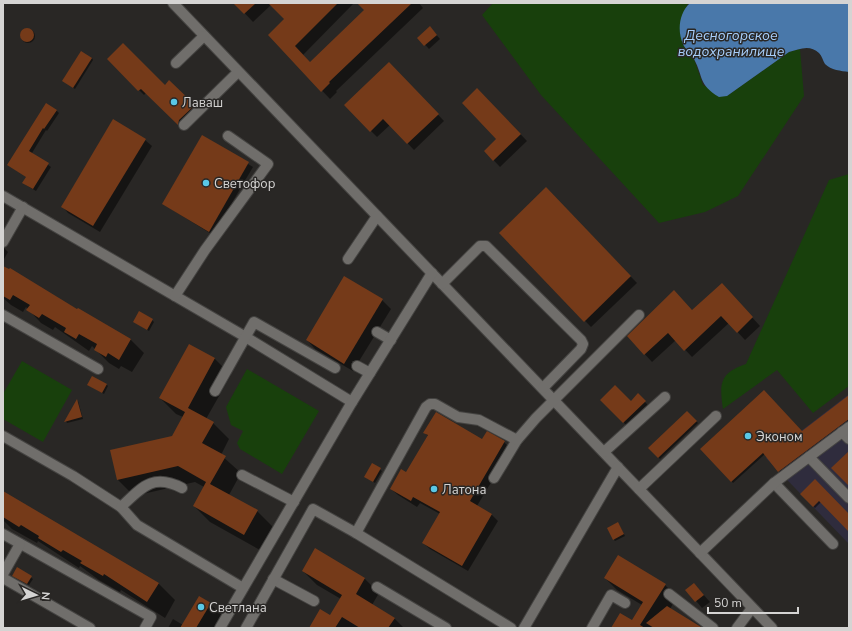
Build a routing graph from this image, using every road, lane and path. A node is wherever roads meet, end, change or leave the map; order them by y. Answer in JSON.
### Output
{"nodes":[{"id":1,"x":172,"y":3,"type":"edge"},
{"id":2,"x":204,"y":36,"type":"junction"},
{"id":3,"x":176,"y":63,"type":"dead end"},
{"id":4,"x":238,"y":72,"type":"junction"},
{"id":5,"x":184,"y":125,"type":"dead end"},
{"id":6,"x":228,"y":136,"type":"dead end"},
{"id":7,"x":3,"y":196,"type":"edge"},
{"id":8,"x":23,"y":207,"type":"junction"},
{"id":9,"x":377,"y":216,"type":"junction"},
{"id":10,"x":3,"y":242,"type":"edge"},
{"id":11,"x":348,"y":259,"type":"dead end"},
{"id":12,"x":432,"y":273,"type":"junction"},
{"id":13,"x":442,"y":284,"type":"junction"},
{"id":14,"x":175,"y":296,"type":"junction"},
{"id":15,"x":3,"y":315,"type":"edge"},
{"id":16,"x":639,"y":315,"type":"dead end"},
{"id":17,"x":377,"y":332,"type":"dead end"},
{"id":18,"x":244,"y":336,"type":"junction"},
{"id":19,"x":391,"y":340,"type":"junction"},
{"id":20,"x":357,"y":366,"type":"dead end"},
{"id":21,"x":335,"y":368,"type":"dead end"},
{"id":22,"x":98,"y":369,"type":"dead end"},
{"id":23,"x":370,"y":373,"type":"junction"},
{"id":24,"x":543,"y":388,"type":"junction"},
{"id":25,"x":215,"y":391,"type":"dead end"},
{"id":26,"x":665,"y":397,"type":"dead end"},
{"id":27,"x":554,"y":400,"type":"junction"},
{"id":28,"x":352,"y":402,"type":"junction"},
{"id":29,"x":716,"y":416,"type":"dead end"},
{"id":30,"x":847,"y":432,"type":"edge"},
{"id":31,"x":3,"y":436,"type":"edge"},
{"id":32,"x":517,"y":440,"type":"junction"},
{"id":33,"x":604,"y":452,"type":"junction"},
{"id":34,"x":809,"y":457,"type":"junction"},
{"id":35,"x":618,"y":467,"type":"junction"},
{"id":36,"x":242,"y":475,"type":"dead end"},
{"id":37,"x":494,"y":478,"type":"dead end"},
{"id":38,"x":774,"y":483,"type":"junction"},
{"id":39,"x":182,"y":488,"type":"dead end"},
{"id":40,"x":639,"y":489,"type":"junction"},
{"id":41,"x":849,"y":498,"type":"edge"},
{"id":42,"x":294,"y":502,"type":"junction"},
{"id":43,"x":122,"y":507,"type":"junction"},
{"id":44,"x":356,"y":533,"type":"junction"},
{"id":45,"x":3,"y":534,"type":"edge"},
{"id":46,"x":20,"y":544,"type":"junction"},
{"id":47,"x":833,"y":544,"type":"dead end"},
{"id":48,"x":700,"y":553,"type":"junction"},
{"id":49,"x":3,"y":574,"type":"edge"},
{"id":50,"x":3,"y":578,"type":"edge"},
{"id":51,"x":273,"y":578,"type":"junction"},
{"id":52,"x":377,"y":587,"type":"dead end"},
{"id":53,"x":243,"y":588,"type":"junction"},
{"id":54,"x":669,"y":594,"type":"dead end"},
{"id":55,"x":314,"y":601,"type":"dead end"},
{"id":56,"x":625,"y":604,"type":"dead end"},
{"id":57,"x":752,"y":608,"type":"junction"},
{"id":58,"x":90,"y":628,"type":"edge"},
{"id":59,"x":145,"y":628,"type":"edge"},
{"id":60,"x":220,"y":628,"type":"edge"},
{"id":61,"x":246,"y":628,"type":"edge"},
{"id":62,"x":446,"y":628,"type":"edge"},
{"id":63,"x":511,"y":628,"type":"edge"},
{"id":64,"x":524,"y":628,"type":"edge"},
{"id":65,"x":592,"y":628,"type":"edge"},
{"id":66,"x":714,"y":628,"type":"edge"},
{"id":67,"x":737,"y":628,"type":"edge"},
{"id":68,"x":772,"y":628,"type":"edge"}],
"edges":[{"from":1,"to":2,"type":"street"},
{"from":2,"to":3,"type":"street"},
{"from":2,"to":4,"type":"street"},
{"from":4,"to":5,"type":"street"},
{"from":4,"to":9,"type":"street"},
{"from":6,"to":14,"type":"street"},
{"from":7,"to":8,"type":"street"},
{"from":8,"to":10,"type":"street"},
{"from":8,"to":14,"type":"street"},
{"from":9,"to":11,"type":"street"},
{"from":9,"to":12,"type":"street"},
{"from":12,"to":13,"type":"street"},
{"from":12,"to":19,"type":"street"},
{"from":13,"to":24,"type":"street"},
{"from":13,"to":24,"type":"street"},
{"from":14,"to":18,"type":"street"},
{"from":15,"to":22,"type":"street"},
{"from":16,"to":27,"type":"street"},
{"from":17,"to":19,"type":"street"},
{"from":18,"to":21,"type":"street"},
{"from":18,"to":25,"type":"street"},
{"from":18,"to":28,"type":"street"},
{"from":19,"to":23,"type":"street"},
{"from":20,"to":23,"type":"street"},
{"from":23,"to":28,"type":"street"},
{"from":24,"to":27,"type":"street"},
{"from":26,"to":33,"type":"street"},
{"from":27,"to":32,"type":"street"},
{"from":27,"to":33,"type":"street"},
{"from":28,"to":42,"type":"street"},
{"from":29,"to":40,"type":"street"},
{"from":30,"to":34,"type":"street"},
{"from":31,"to":43,"type":"street"},
{"from":32,"to":37,"type":"street"},
{"from":32,"to":44,"type":"street"},
{"from":33,"to":35,"type":"street"},
{"from":34,"to":38,"type":"street"},
{"from":34,"to":41,"type":"street"},
{"from":35,"to":40,"type":"street"},
{"from":35,"to":64,"type":"street"},
{"from":36,"to":42,"type":"street"},
{"from":38,"to":47,"type":"street"},
{"from":38,"to":48,"type":"street"},
{"from":39,"to":43,"type":"street"},
{"from":40,"to":48,"type":"street"},
{"from":42,"to":53,"type":"street"},
{"from":43,"to":53,"type":"street"},
{"from":44,"to":51,"type":"street"},
{"from":44,"to":63,"type":"street"},
{"from":45,"to":46,"type":"street"},
{"from":46,"to":49,"type":"street"},
{"from":46,"to":59,"type":"street"},
{"from":48,"to":57,"type":"street"},
{"from":50,"to":58,"type":"street"},
{"from":51,"to":55,"type":"street"},
{"from":51,"to":61,"type":"street"},
{"from":52,"to":62,"type":"street"},
{"from":53,"to":60,"type":"street"},
{"from":54,"to":66,"type":"street"},
{"from":56,"to":65,"type":"street"},
{"from":57,"to":67,"type":"street"},
{"from":57,"to":68,"type":"street"}]}
